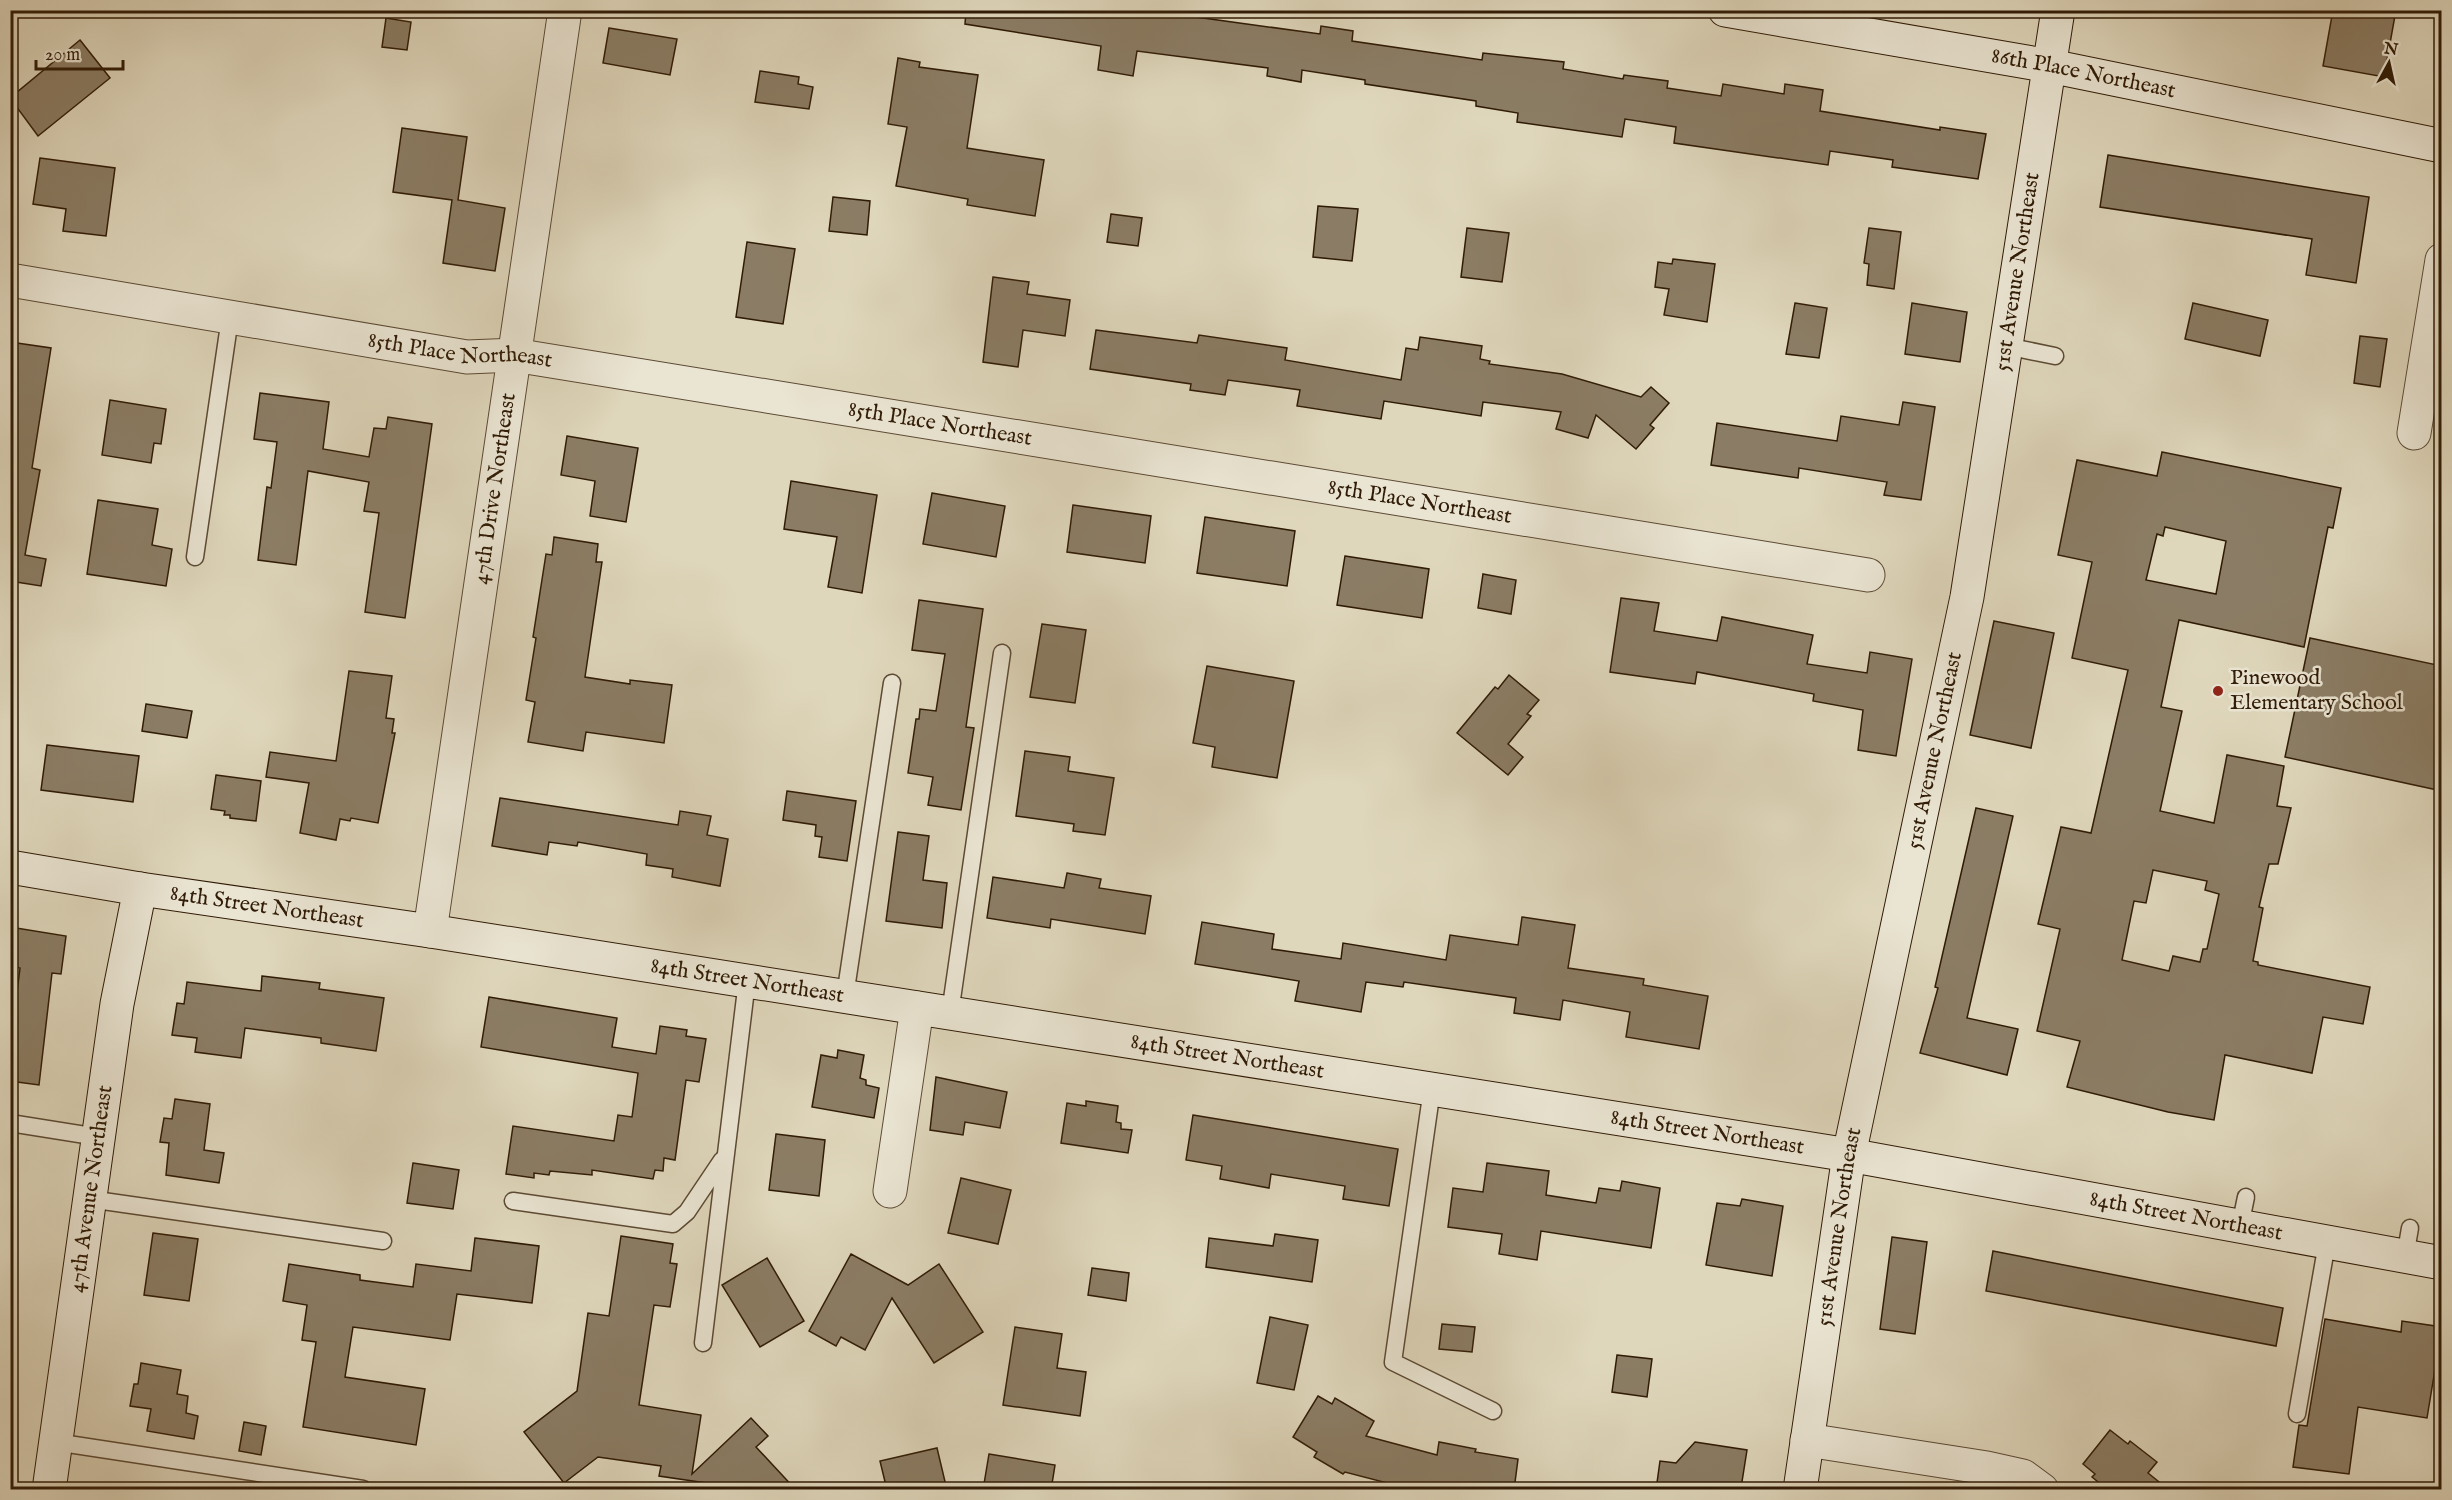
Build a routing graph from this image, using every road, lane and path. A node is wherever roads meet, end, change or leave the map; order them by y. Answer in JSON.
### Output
{"nodes":[{"id":1,"x":565,"y":10,"type":"edge"},
{"id":2,"x":1725,"y":10,"type":"edge"},
{"id":3,"x":2058,"y":10,"type":"edge"},
{"id":4,"x":2050,"y":66,"type":"junction"},
{"id":5,"x":2442,"y":146,"type":"edge"},
{"id":6,"x":2442,"y":260,"type":"edge"},
{"id":7,"x":10,"y":280,"type":"edge"},
{"id":8,"x":230,"y":318,"type":"junction"},
{"id":9,"x":2006,"y":346,"type":"junction"},
{"id":10,"x":514,"y":355,"type":"junction"},
{"id":11,"x":2055,"y":356,"type":"dead end"},
{"id":12,"x":2414,"y":433,"type":"dead end"},
{"id":13,"x":195,"y":556,"type":"dead end"},
{"id":14,"x":1868,"y":575,"type":"dead end"},
{"id":15,"x":1002,"y":653,"type":"dead end"},
{"id":16,"x":892,"y":683,"type":"dead end"},
{"id":17,"x":10,"y":867,"type":"edge"},
{"id":18,"x":140,"y":889,"type":"junction"},
{"id":19,"x":430,"y":931,"type":"junction"},
{"id":20,"x":747,"y":981,"type":"junction"},
{"id":21,"x":845,"y":996,"type":"junction"},
{"id":22,"x":917,"y":1008,"type":"junction"},
{"id":23,"x":950,"y":1013,"type":"junction"},
{"id":24,"x":1432,"y":1089,"type":"junction"},
{"id":25,"x":10,"y":1123,"type":"edge"},
{"id":26,"x":98,"y":1137,"type":"junction"},
{"id":27,"x":726,"y":1154,"type":"junction"},
{"id":28,"x":1849,"y":1155,"type":"junction"},
{"id":29,"x":890,"y":1191,"type":"dead end"},
{"id":30,"x":90,"y":1199,"type":"junction"},
{"id":31,"x":513,"y":1202,"type":"dead end"},
{"id":32,"x":383,"y":1241,"type":"dead end"},
{"id":33,"x":2327,"y":1243,"type":"junction"},
{"id":34,"x":2442,"y":1263,"type":"edge"},
{"id":35,"x":703,"y":1343,"type":"dead end"},
{"id":36,"x":1493,"y":1411,"type":"dead end"},
{"id":37,"x":2297,"y":1414,"type":"dead end"},
{"id":38,"x":1808,"y":1440,"type":"junction"},
{"id":39,"x":55,"y":1442,"type":"junction"},
{"id":40,"x":363,"y":1489,"type":"edge"},
{"id":41,"x":49,"y":1490,"type":"edge"},
{"id":42,"x":1800,"y":1490,"type":"edge"},
{"id":43,"x":2042,"y":1490,"type":"edge"}],
"edges":[{"from":1,"to":10,"type":"street","name":"47th Drive Northeast"},
{"from":2,"to":4,"type":"street","name":"86th Place Northeast"},
{"from":3,"to":4,"type":"street","name":"51st Avenue Northeast"},
{"from":4,"to":5,"type":"street","name":"86th Place Northeast"},
{"from":4,"to":9,"type":"street","name":"51st Avenue Northeast"},
{"from":6,"to":12,"type":"street"},
{"from":7,"to":8,"type":"street","name":"85th Place Northeast"},
{"from":8,"to":10,"type":"street","name":"85th Place Northeast"},
{"from":8,"to":13,"type":"lane"},
{"from":9,"to":11,"type":"lane"},
{"from":9,"to":28,"type":"street","name":"51st Avenue Northeast"},
{"from":10,"to":14,"type":"street","name":"85th Place Northeast"},
{"from":10,"to":19,"type":"street","name":"47th Drive Northeast"},
{"from":15,"to":23,"type":"lane"},
{"from":16,"to":21,"type":"lane"},
{"from":17,"to":18,"type":"street","name":"84th Street Northeast"},
{"from":18,"to":19,"type":"street","name":"84th Street Northeast"},
{"from":18,"to":26,"type":"street","name":"47th Avenue Northeast"},
{"from":19,"to":20,"type":"street","name":"84th Street Northeast"},
{"from":20,"to":21,"type":"street","name":"84th Street Northeast"},
{"from":20,"to":27,"type":"lane"},
{"from":21,"to":22,"type":"street","name":"84th Street Northeast"},
{"from":22,"to":23,"type":"street","name":"84th Street Northeast"},
{"from":22,"to":29,"type":"street"},
{"from":23,"to":24,"type":"street","name":"84th Street Northeast"},
{"from":24,"to":28,"type":"street","name":"84th Street Northeast"},
{"from":24,"to":36,"type":"lane"},
{"from":25,"to":26,"type":"lane"},
{"from":26,"to":30,"type":"street","name":"47th Avenue Northeast"},
{"from":27,"to":31,"type":"lane"},
{"from":27,"to":35,"type":"lane"},
{"from":28,"to":33,"type":"street","name":"84th Street Northeast"},
{"from":28,"to":38,"type":"street","name":"51st Avenue Northeast"},
{"from":30,"to":32,"type":"lane"},
{"from":30,"to":39,"type":"street","name":"47th Avenue Northeast"},
{"from":33,"to":34,"type":"street","name":"84th Street Northeast"},
{"from":33,"to":37,"type":"lane"},
{"from":38,"to":42,"type":"street","name":"51st Avenue Northeast"},
{"from":38,"to":43,"type":"street"},
{"from":39,"to":40,"type":"lane"},
{"from":39,"to":41,"type":"street","name":"47th Avenue Northeast"}]}
